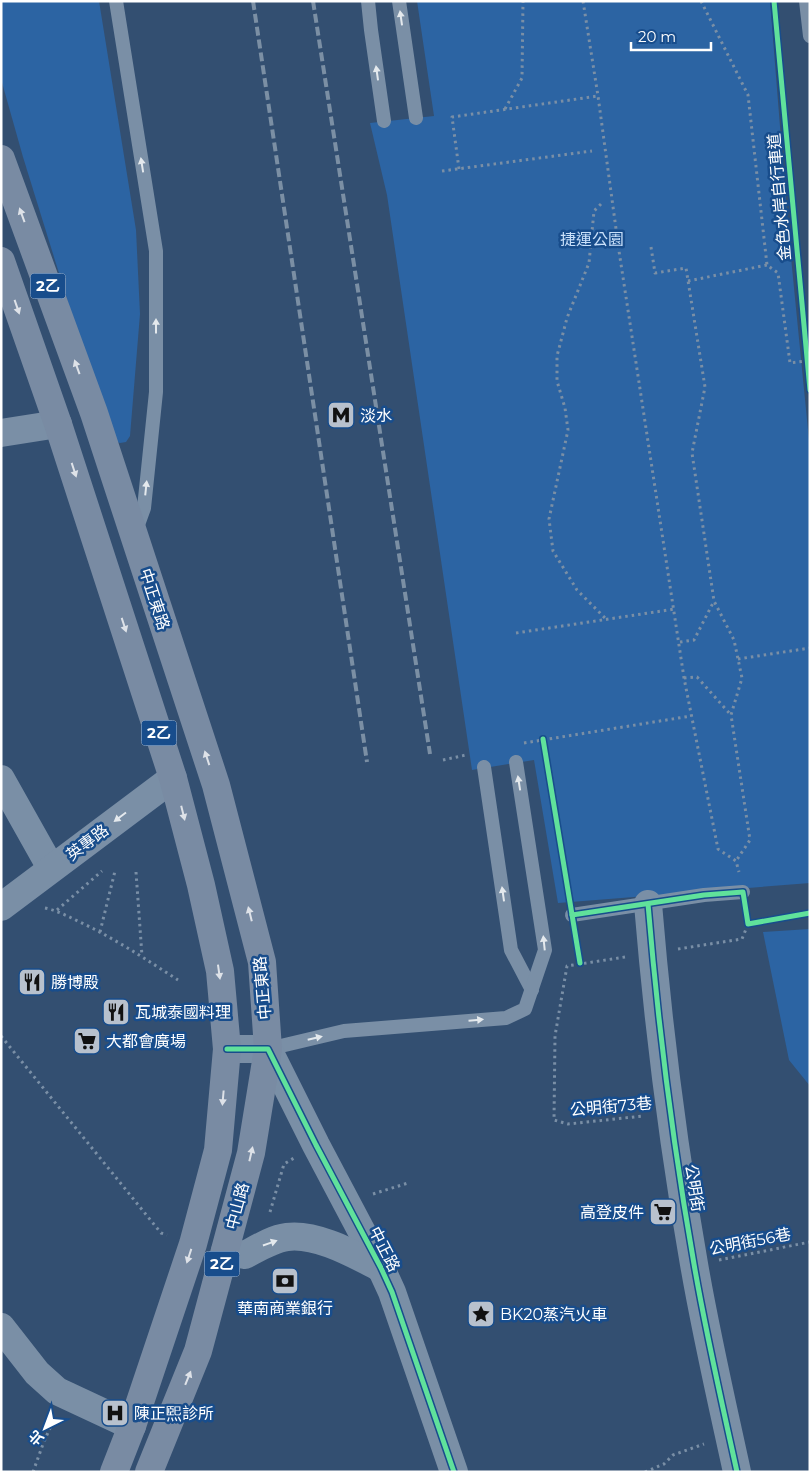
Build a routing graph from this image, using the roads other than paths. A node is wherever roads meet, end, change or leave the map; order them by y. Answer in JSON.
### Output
{"nodes":[{"id":1,"x":116,"y":1,"type":"edge"},
{"id":2,"x":368,"y":1,"type":"edge"},
{"id":3,"x":399,"y":1,"type":"edge"},
{"id":4,"x":806,"y":1,"type":"edge"},
{"id":5,"x":810,"y":36,"type":"edge"},
{"id":6,"x":416,"y":118,"type":"dead end"},
{"id":7,"x":384,"y":122,"type":"dead end"},
{"id":8,"x":1,"y":159,"type":"edge"},
{"id":9,"x":1,"y":261,"type":"edge"},
{"id":10,"x":58,"y":424,"type":"junction"},
{"id":11,"x":1,"y":433,"type":"edge"},
{"id":12,"x":134,"y":536,"type":"junction"},
{"id":13,"x":516,"y":762,"type":"dead end"},
{"id":14,"x":484,"y":767,"type":"dead end"},
{"id":15,"x":173,"y":778,"type":"junction"},
{"id":16,"x":1,"y":779,"type":"edge"},
{"id":17,"x":51,"y":868,"type":"junction"},
{"id":18,"x":743,"y":892,"type":"road end"},
{"id":19,"x":648,"y":904,"type":"junction"},
{"id":20,"x":1,"y":907,"type":"edge"},
{"id":21,"x":572,"y":915,"type":"road end"},
{"id":22,"x":532,"y":990,"type":"junction"},
{"id":23,"x":227,"y":1049,"type":"junction"},
{"id":24,"x":268,"y":1049,"type":"junction"},
{"id":25,"x":225,"y":1252,"type":"junction"},
{"id":26,"x":381,"y":1268,"type":"junction"},
{"id":27,"x":1,"y":1326,"type":"edge"},
{"id":28,"x":132,"y":1426,"type":"junction"},
{"id":29,"x":114,"y":1472,"type":"edge"},
{"id":30,"x":149,"y":1472,"type":"edge"},
{"id":31,"x":454,"y":1472,"type":"edge"},
{"id":32,"x":737,"y":1472,"type":"edge"}],
"edges":[{"from":12,"to":1,"type":"lane","one_way":true},
{"from":7,"to":2,"type":"lane","one_way":true},
{"from":6,"to":3,"type":"lane","one_way":true},
{"from":4,"to":5,"type":"lane"},
{"from":12,"to":8,"type":"main road","name":"中正東路","number":"2乙","one_way":true},
{"from":9,"to":10,"type":"main road","number":"2乙","one_way":true},
{"from":10,"to":11,"type":"street"},
{"from":10,"to":15,"type":"main road","number":"2乙","one_way":true},
{"from":24,"to":12,"type":"main road","name":"中正東路","number":"2乙","one_way":true},
{"from":22,"to":13,"type":"lane","one_way":true},
{"from":22,"to":14,"type":"lane","one_way":true},
{"from":15,"to":17,"type":"street","name":"英專路","one_way":true},
{"from":15,"to":23,"type":"main road","number":"2乙","one_way":true},
{"from":16,"to":17,"type":"street"},
{"from":17,"to":20,"type":"street","name":"英專路"},
{"from":18,"to":19,"type":"lane"},
{"from":19,"to":21,"type":"lane"},
{"from":19,"to":32,"type":"street","name":"公明街"},
{"from":24,"to":22,"type":"lane","one_way":true},
{"from":23,"to":24,"type":"street"},
{"from":23,"to":28,"type":"main road","name":"中山路","number":"2乙","one_way":true},
{"from":25,"to":24,"type":"main road","name":"中山路","number":"2乙","one_way":true},
{"from":24,"to":26,"type":"street","name":"中正路"},
{"from":25,"to":26,"type":"street","one_way":true},
{"from":30,"to":25,"type":"main road","name":"中山路","number":"2乙","one_way":true},
{"from":26,"to":31,"type":"street","name":"中正路"},
{"from":27,"to":28,"type":"street"},
{"from":28,"to":29,"type":"main road","name":"中山路","number":"2乙"}]}
